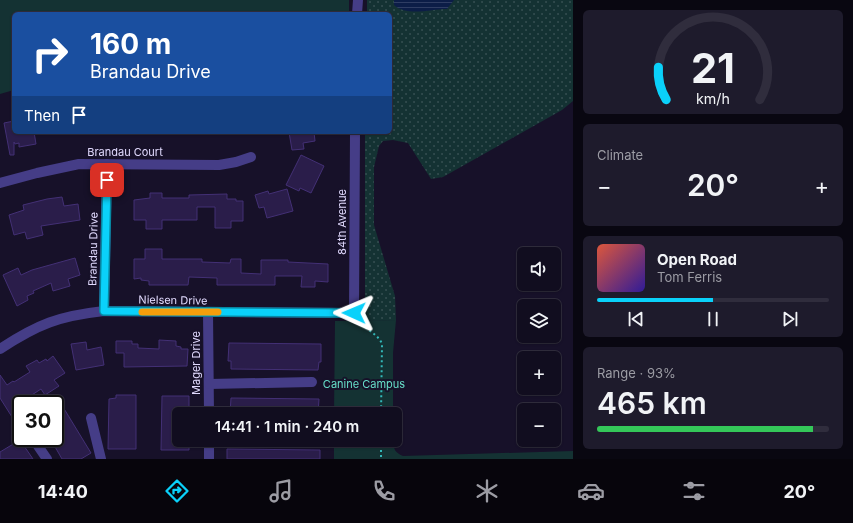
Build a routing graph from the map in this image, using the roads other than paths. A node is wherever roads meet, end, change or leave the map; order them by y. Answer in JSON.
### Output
{"nodes":[{"id":1,"x":358,"y":0,"type":"edge"},
{"id":2,"x":357,"y":12,"type":"edge"},
{"id":3,"x":355,"y":134,"type":"edge"},
{"id":4,"x":251,"y":157,"type":"dead end"},
{"id":5,"x":107,"y":164,"type":"junction"},
{"id":6,"x":0,"y":183,"type":"edge"},
{"id":7,"x":104,"y":311,"type":"junction"},
{"id":8,"x":208,"y":312,"type":"junction"},
{"id":9,"x":354,"y":317,"type":"joint"},
{"id":10,"x":0,"y":349,"type":"edge"},
{"id":11,"x":312,"y":382,"type":"dead end"},
{"id":12,"x":209,"y":384,"type":"junction"},
{"id":13,"x":209,"y":407,"type":"edge"},
{"id":14,"x":91,"y":418,"type":"dead end"},
{"id":15,"x":39,"y":447,"type":"edge"},
{"id":16,"x":209,"y":447,"type":"edge"},
{"id":17,"x":47,"y":459,"type":"edge"},
{"id":18,"x":101,"y":459,"type":"edge"},
{"id":19,"x":209,"y":459,"type":"edge"}],
"edges":[{"from":1,"to":2,"type":"street"},
{"from":3,"to":9,"type":"street","name":"84th Avenue"},
{"from":4,"to":5,"type":"street","name":"Brandau Court"},
{"from":5,"to":6,"type":"street","name":"Brandau Court"},
{"from":5,"to":7,"type":"street","name":"Brandau Drive"},
{"from":7,"to":8,"type":"street","name":"Nielsen Drive"},
{"from":7,"to":10,"type":"street","name":"Nielsen Drive"},
{"from":8,"to":9,"type":"street","name":"Nielsen Drive"},
{"from":8,"to":12,"type":"street","name":"Mager Drive"},
{"from":11,"to":12,"type":"street"},
{"from":12,"to":13,"type":"street","name":"Mager Drive"},
{"from":14,"to":18,"type":"street"},
{"from":15,"to":17,"type":"street"},
{"from":16,"to":19,"type":"street"}]}
